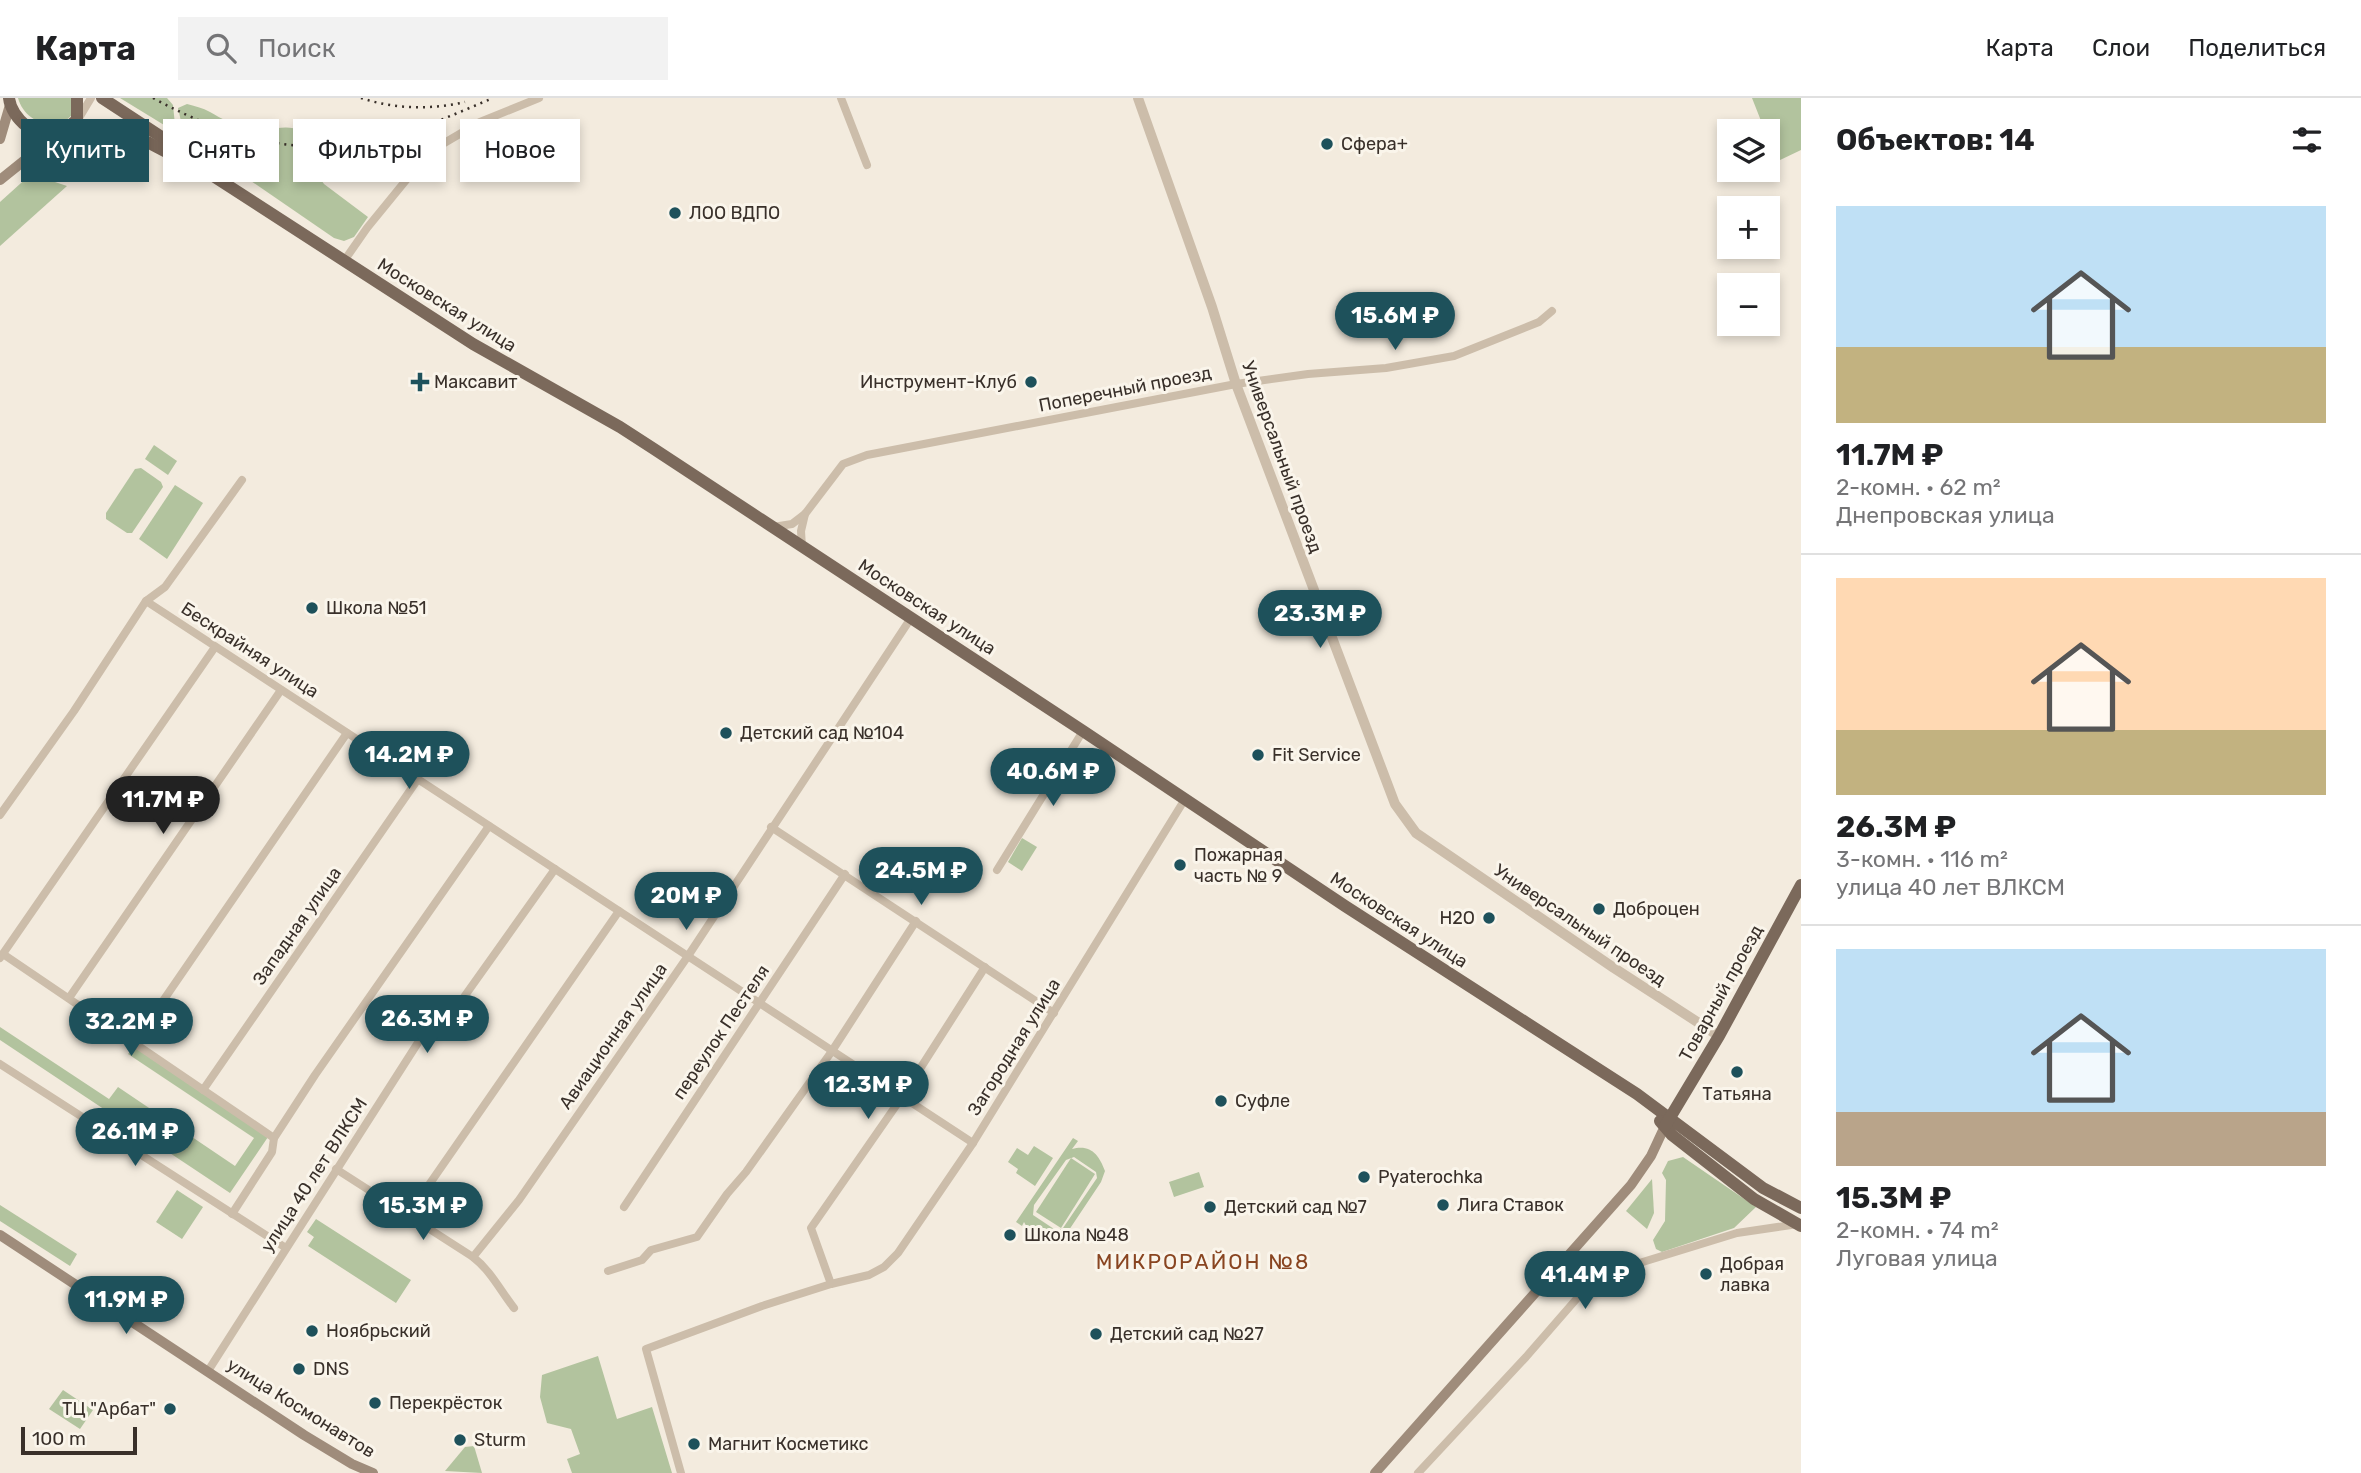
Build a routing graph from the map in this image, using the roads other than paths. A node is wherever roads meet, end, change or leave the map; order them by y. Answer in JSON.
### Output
{"nodes":[{"id":1,"x":77,"y":98,"type":"edge"},
{"id":2,"x":91,"y":98,"type":"edge"},
{"id":3,"x":102,"y":98,"type":"edge"},
{"id":4,"x":115,"y":98,"type":"edge"},
{"id":5,"x":539,"y":98,"type":"edge"},
{"id":6,"x":841,"y":98,"type":"edge"},
{"id":7,"x":1138,"y":98,"type":"edge"},
{"id":8,"x":9,"y":101,"type":"edge"},
{"id":9,"x":21,"y":119,"type":"edge"},
{"id":10,"x":77,"y":119,"type":"edge"},
{"id":11,"x":78,"y":119,"type":"edge"},
{"id":12,"x":134,"y":119,"type":"edge"},
{"id":13,"x":138,"y":119,"type":"edge"},
{"id":14,"x":0,"y":139,"type":"edge"},
{"id":15,"x":21,"y":163,"type":"edge"},
{"id":16,"x":867,"y":165,"type":"dead end"},
{"id":17,"x":0,"y":180,"type":"edge"},
{"id":18,"x":222,"y":182,"type":"edge"},
{"id":19,"x":344,"y":261,"type":"junction"},
{"id":20,"x":1552,"y":311,"type":"dead end"},
{"id":21,"x":1236,"y":384,"type":"junction"},
{"id":22,"x":242,"y":480,"type":"dead end"},
{"id":23,"x":805,"y":514,"type":"junction"},
{"id":24,"x":773,"y":527,"type":"junction"},
{"id":25,"x":802,"y":547,"type":"junction"},
{"id":26,"x":146,"y":601,"type":"junction"},
{"id":27,"x":911,"y":618,"type":"junction"},
{"id":28,"x":215,"y":647,"type":"junction"},
{"id":29,"x":281,"y":690,"type":"junction"},
{"id":30,"x":1083,"y":730,"type":"junction"},
{"id":31,"x":348,"y":733,"type":"junction"},
{"id":32,"x":418,"y":779,"type":"junction"},
{"id":33,"x":1185,"y":799,"type":"junction"},
{"id":34,"x":0,"y":815,"type":"edge"},
{"id":35,"x":489,"y":826,"type":"junction"},
{"id":36,"x":771,"y":827,"type":"junction"},
{"id":37,"x":555,"y":869,"type":"junction"},
{"id":38,"x":997,"y":870,"type":"dead end"},
{"id":39,"x":845,"y":874,"type":"junction"},
{"id":40,"x":1801,"y":885,"type":"edge"},
{"id":41,"x":619,"y":911,"type":"junction"},
{"id":42,"x":916,"y":921,"type":"junction"},
{"id":43,"x":2,"y":956,"type":"edge"},
{"id":44,"x":688,"y":956,"type":"junction"},
{"id":45,"x":985,"y":967,"type":"junction"},
{"id":46,"x":69,"y":998,"type":"junction"},
{"id":47,"x":759,"y":1003,"type":"junction"},
{"id":48,"x":1054,"y":1013,"type":"junction"},
{"id":49,"x":1719,"y":1036,"type":"junction"},
{"id":50,"x":134,"y":1043,"type":"junction"},
{"id":51,"x":832,"y":1051,"type":"junction"},
{"id":52,"x":0,"y":1064,"type":"edge"},
{"id":53,"x":203,"y":1090,"type":"junction"},
{"id":54,"x":902,"y":1097,"type":"junction"},
{"id":55,"x":1667,"y":1122,"type":"junction"},
{"id":56,"x":274,"y":1138,"type":"junction"},
{"id":57,"x":972,"y":1143,"type":"junction"},
{"id":58,"x":336,"y":1169,"type":"junction"},
{"id":59,"x":624,"y":1207,"type":"dead end"},
{"id":60,"x":1801,"y":1208,"type":"edge"},
{"id":61,"x":232,"y":1214,"type":"junction"},
{"id":62,"x":408,"y":1215,"type":"junction"},
{"id":63,"x":1800,"y":1225,"type":"edge"},
{"id":64,"x":3,"y":1237,"type":"edge"},
{"id":65,"x":286,"y":1248,"type":"junction"},
{"id":66,"x":0,"y":1250,"type":"edge"},
{"id":67,"x":473,"y":1257,"type":"junction"},
{"id":68,"x":608,"y":1271,"type":"dead end"},
{"id":69,"x":831,"y":1284,"type":"junction"},
{"id":70,"x":514,"y":1308,"type":"dead end"},
{"id":71,"x":208,"y":1371,"type":"junction"},
{"id":72,"x":373,"y":1473,"type":"edge"},
{"id":73,"x":681,"y":1473,"type":"edge"},
{"id":74,"x":1375,"y":1473,"type":"edge"},
{"id":75,"x":1418,"y":1473,"type":"edge"}],
"edges":[{"from":1,"to":10,"type":"main road"},
{"from":2,"to":11,"type":"street"},
{"from":3,"to":12,"type":"main road","name":"Московская улица"},
{"from":4,"to":13,"type":"street"},
{"from":5,"to":19,"type":"street"},
{"from":6,"to":16,"type":"street"},
{"from":7,"to":21,"type":"street","name":"Универсальный проезд"},
{"from":8,"to":9,"type":"main road","name":"Московская улица"},
{"from":8,"to":14,"type":"main road"},
{"from":15,"to":17,"type":"main road"},
{"from":18,"to":19,"type":"main road","name":"Московская улица"},
{"from":19,"to":24,"type":"main road","name":"Московская улица"},
{"from":20,"to":21,"type":"street","name":"Поперечный проезд"},
{"from":21,"to":23,"type":"street","name":"Поперечный проезд"},
{"from":21,"to":49,"type":"street","name":"Универсальный проезд"},
{"from":22,"to":26,"type":"street"},
{"from":23,"to":24,"type":"street"},
{"from":23,"to":25,"type":"street"},
{"from":24,"to":25,"type":"main road","name":"Московская улица"},
{"from":25,"to":27,"type":"main road","name":"Московская улица"},
{"from":26,"to":28,"type":"street","name":"Бескрайняя улица"},
{"from":26,"to":34,"type":"street"},
{"from":27,"to":30,"type":"main road","name":"Московская улица"},
{"from":27,"to":36,"type":"street","name":"Авиационная улица"},
{"from":28,"to":29,"type":"street","name":"Бескрайняя улица"},
{"from":28,"to":43,"type":"street"},
{"from":29,"to":31,"type":"street","name":"Бескрайняя улица"},
{"from":29,"to":46,"type":"street"},
{"from":30,"to":33,"type":"main road","name":"Московская улица"},
{"from":30,"to":38,"type":"street"},
{"from":31,"to":32,"type":"street","name":"Бескрайняя улица"},
{"from":31,"to":50,"type":"street"},
{"from":32,"to":35,"type":"street","name":"Бескрайняя улица"},
{"from":32,"to":53,"type":"street","name":"Западная улица"},
{"from":33,"to":48,"type":"street","name":"Загородная улица"},
{"from":33,"to":55,"type":"main road","name":"Московская улица"},
{"from":35,"to":37,"type":"street","name":"Бескрайняя улица"},
{"from":35,"to":56,"type":"street"},
{"from":36,"to":39,"type":"street"},
{"from":36,"to":44,"type":"street","name":"Авиационная улица"},
{"from":37,"to":41,"type":"street","name":"Бескрайняя улица"},
{"from":37,"to":58,"type":"street","name":"улица 40 лет ВЛКСМ"},
{"from":39,"to":42,"type":"street"},
{"from":39,"to":47,"type":"street","name":"переулок Пестеля"},
{"from":40,"to":49,"type":"main road","name":"Товарный проезд"},
{"from":41,"to":44,"type":"street","name":"Бескрайняя улица"},
{"from":41,"to":62,"type":"street"},
{"from":42,"to":45,"type":"street"},
{"from":42,"to":51,"type":"street"},
{"from":43,"to":46,"type":"street"},
{"from":44,"to":47,"type":"street","name":"Бескрайняя улица"},
{"from":44,"to":67,"type":"street","name":"Авиационная улица"},
{"from":45,"to":48,"type":"street"},
{"from":45,"to":54,"type":"street"},
{"from":46,"to":50,"type":"street"},
{"from":47,"to":51,"type":"street","name":"Бескрайняя улица"},
{"from":47,"to":59,"type":"street","name":"переулок Пестеля"},
{"from":48,"to":57,"type":"street","name":"Загородная улица"},
{"from":49,"to":55,"type":"main road","name":"Товарный проезд"},
{"from":50,"to":53,"type":"street"},
{"from":51,"to":54,"type":"street","name":"Бескрайняя улица"},
{"from":51,"to":68,"type":"street"},
{"from":52,"to":61,"type":"street"},
{"from":53,"to":56,"type":"street"},
{"from":54,"to":57,"type":"street","name":"Бескрайняя улица"},
{"from":54,"to":69,"type":"street"},
{"from":55,"to":60,"type":"main road"},
{"from":55,"to":63,"type":"main road"},
{"from":55,"to":74,"type":"main road"},
{"from":56,"to":61,"type":"street"},
{"from":57,"to":69,"type":"street","name":"Загородная улица"},
{"from":58,"to":62,"type":"street"},
{"from":58,"to":65,"type":"street","name":"улица 40 лет ВЛКСМ"},
{"from":61,"to":65,"type":"street"},
{"from":62,"to":67,"type":"street"},
{"from":63,"to":75,"type":"street"},
{"from":64,"to":66,"type":"street"},
{"from":64,"to":71,"type":"main road","name":"улица Космонавтов"},
{"from":65,"to":71,"type":"street","name":"улица 40 лет ВЛКСМ"},
{"from":67,"to":70,"type":"street"},
{"from":69,"to":73,"type":"street","name":"Загородная улица"},
{"from":71,"to":72,"type":"main road","name":"улица Космонавтов"}]}
